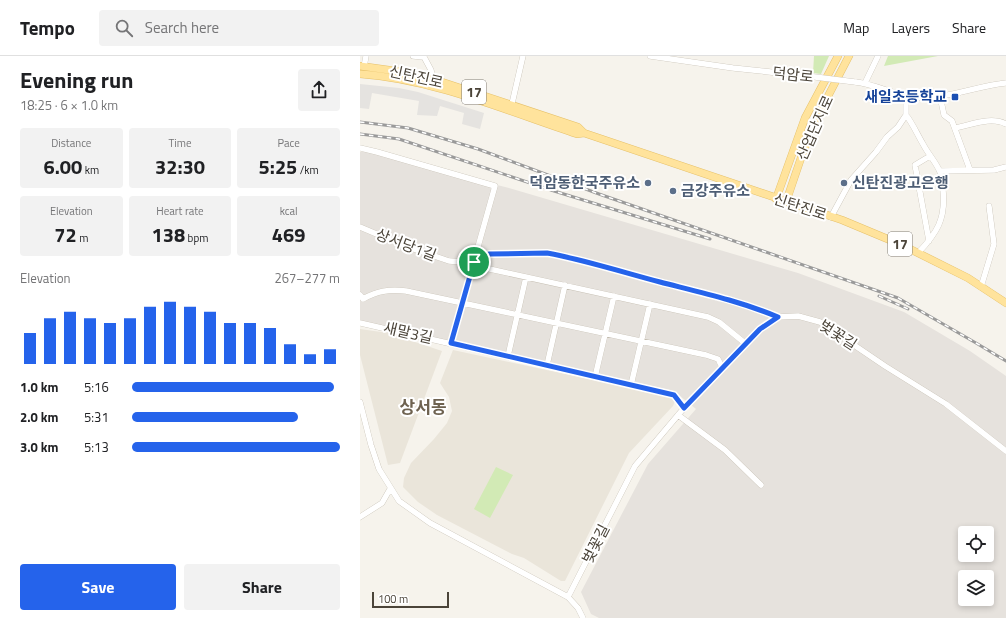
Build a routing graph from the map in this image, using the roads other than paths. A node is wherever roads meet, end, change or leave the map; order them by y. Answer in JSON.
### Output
{"nodes":[{"id":1,"x":366,"y":56,"type":"edge"},
{"id":2,"x":413,"y":56,"type":"edge"},
{"id":3,"x":523,"y":56,"type":"edge"},
{"id":4,"x":650,"y":56,"type":"edge"},
{"id":5,"x":838,"y":56,"type":"edge"},
{"id":6,"x":850,"y":56,"type":"edge"},
{"id":7,"x":878,"y":56,"type":"edge"},
{"id":8,"x":424,"y":57,"type":"edge"},
{"id":9,"x":362,"y":66,"type":"edge"},
{"id":10,"x":360,"y":74,"type":"edge"},
{"id":11,"x":433,"y":79,"type":"junction"},
{"id":12,"x":864,"y":83,"type":"junction"},
{"id":13,"x":1006,"y":83,"type":"edge"},
{"id":14,"x":906,"y":96,"type":"junction"},
{"id":15,"x":940,"y":96,"type":"junction"},
{"id":16,"x":511,"y":108,"type":"junction"},
{"id":17,"x":906,"y":115,"type":"junction"},
{"id":18,"x":1006,"y":124,"type":"edge"},
{"id":19,"x":955,"y":128,"type":"junction"},
{"id":20,"x":360,"y":148,"type":"edge"},
{"id":21,"x":930,"y":156,"type":"junction"},
{"id":22,"x":1006,"y":167,"type":"edge"},
{"id":23,"x":970,"y":170,"type":"junction"},
{"id":24,"x":940,"y":171,"type":"junction"},
{"id":25,"x":776,"y":199,"type":"junction"},
{"id":26,"x":786,"y":202,"type":"junction"},
{"id":27,"x":989,"y":206,"type":"dead end"},
{"id":28,"x":831,"y":217,"type":"junction"},
{"id":29,"x":360,"y":227,"type":"edge"},
{"id":30,"x":929,"y":241,"type":"junction"},
{"id":31,"x":918,"y":253,"type":"junction"},
{"id":32,"x":474,"y":262,"type":"junction"},
{"id":33,"x":526,"y":277,"type":"junction"},
{"id":34,"x":565,"y":285,"type":"junction"},
{"id":35,"x":981,"y":287,"type":"junction"},
{"id":36,"x":614,"y":296,"type":"junction"},
{"id":37,"x":361,"y":297,"type":"edge"},
{"id":38,"x":462,"y":303,"type":"junction"},
{"id":39,"x":1006,"y":303,"type":"edge"},
{"id":40,"x":650,"y":304,"type":"junction"},
{"id":41,"x":518,"y":315,"type":"junction"},
{"id":42,"x":778,"y":317,"type":"junction"},
{"id":43,"x":360,"y":323,"type":"edge"},
{"id":44,"x":556,"y":324,"type":"junction"},
{"id":45,"x":605,"y":334,"type":"junction"},
{"id":46,"x":641,"y":342,"type":"junction"},
{"id":47,"x":451,"y":343,"type":"junction"},
{"id":48,"x":746,"y":344,"type":"junction"},
{"id":49,"x":508,"y":356,"type":"junction"},
{"id":50,"x":547,"y":365,"type":"junction"},
{"id":51,"x":723,"y":369,"type":"junction"},
{"id":52,"x":595,"y":377,"type":"junction"},
{"id":53,"x":631,"y":385,"type":"junction"},
{"id":54,"x":360,"y":402,"type":"edge"},
{"id":55,"x":684,"y":408,"type":"junction"},
{"id":56,"x":678,"y":415,"type":"junction"},
{"id":57,"x":1006,"y":450,"type":"edge"},
{"id":58,"x":761,"y":485,"type":"dead end"},
{"id":59,"x":390,"y":489,"type":"junction"},
{"id":60,"x":360,"y":517,"type":"edge"},
{"id":61,"x":568,"y":597,"type":"junction"},
{"id":62,"x":583,"y":618,"type":"edge"}],
"edges":[{"from":1,"to":9,"type":"street"},
{"from":2,"to":8,"type":"street"},
{"from":3,"to":16,"type":"street"},
{"from":4,"to":12,"type":"street","name":"덕암로","bridge":true},
{"from":5,"to":25,"type":"main road","name":"산업단지로"},
{"from":6,"to":26,"type":"main road","name":"산업단지로"},
{"from":7,"to":12,"type":"street"},
{"from":8,"to":11,"type":"street"},
{"from":9,"to":11,"type":"main road","name":"신탄진로","number":"17"},
{"from":10,"to":16,"type":"main road","name":"신탄진로","number":"17"},
{"from":11,"to":16,"type":"main road","name":"신탄진로","number":"17"},
{"from":12,"to":14,"type":"street","name":"덕암로"},
{"from":13,"to":15,"type":"street","name":"덕암로"},
{"from":14,"to":15,"type":"street","name":"덕암로"},
{"from":14,"to":17,"type":"street"},
{"from":15,"to":19,"type":"street"},
{"from":16,"to":25,"type":"main road","name":"신탄진로","number":"17"},
{"from":17,"to":21,"type":"street"},
{"from":17,"to":28,"type":"street"},
{"from":18,"to":19,"type":"street"},
{"from":19,"to":23,"type":"street"},
{"from":20,"to":32,"type":"street"},
{"from":21,"to":24,"type":"street"},
{"from":21,"to":30,"type":"street"},
{"from":22,"to":23,"type":"street"},
{"from":23,"to":24,"type":"street"},
{"from":24,"to":30,"type":"street"},
{"from":25,"to":26,"type":"main road","name":"신탄진로","number":"17"},
{"from":26,"to":28,"type":"main road","name":"신탄진로","number":"17"},
{"from":27,"to":35,"type":"street"},
{"from":28,"to":31,"type":"main road","name":"신탄진로","number":"17"},
{"from":29,"to":32,"type":"street","name":"상서당1길"},
{"from":30,"to":31,"type":"street"},
{"from":31,"to":35,"type":"main road","name":"신탄진로","number":"17"},
{"from":32,"to":33,"type":"street"},
{"from":32,"to":38,"type":"street"},
{"from":32,"to":42,"type":"street","name":"상서당1길"},
{"from":33,"to":34,"type":"street"},
{"from":33,"to":41,"type":"street"},
{"from":34,"to":36,"type":"street"},
{"from":34,"to":44,"type":"street"},
{"from":35,"to":39,"type":"main road","name":"신탄진로","number":"17"},
{"from":36,"to":40,"type":"street"},
{"from":36,"to":45,"type":"street"},
{"from":37,"to":38,"type":"street"},
{"from":38,"to":41,"type":"street"},
{"from":38,"to":47,"type":"street"},
{"from":40,"to":46,"type":"street"},
{"from":40,"to":48,"type":"street"},
{"from":41,"to":44,"type":"street"},
{"from":41,"to":49,"type":"street"},
{"from":42,"to":48,"type":"street","name":"벚꽃길"},
{"from":42,"to":57,"type":"street","name":"벚꽃길"},
{"from":43,"to":47,"type":"street","name":"새말3길"},
{"from":44,"to":45,"type":"street"},
{"from":44,"to":50,"type":"street"},
{"from":45,"to":46,"type":"street"},
{"from":45,"to":52,"type":"street"},
{"from":46,"to":51,"type":"street"},
{"from":46,"to":53,"type":"street"},
{"from":47,"to":49,"type":"street","name":"새말3길"},
{"from":48,"to":51,"type":"street","name":"벚꽃길"},
{"from":49,"to":50,"type":"street","name":"새말3길"},
{"from":50,"to":52,"type":"street","name":"새말3길"},
{"from":51,"to":55,"type":"street","name":"벚꽃길"},
{"from":52,"to":53,"type":"street","name":"새말3길"},
{"from":53,"to":55,"type":"street","name":"새말3길"},
{"from":54,"to":59,"type":"street"},
{"from":55,"to":56,"type":"street","name":"벚꽃길"},
{"from":56,"to":58,"type":"street"},
{"from":56,"to":61,"type":"street","name":"벚꽃길"},
{"from":59,"to":60,"type":"street"},
{"from":59,"to":61,"type":"street"},
{"from":61,"to":62,"type":"street"}]}
